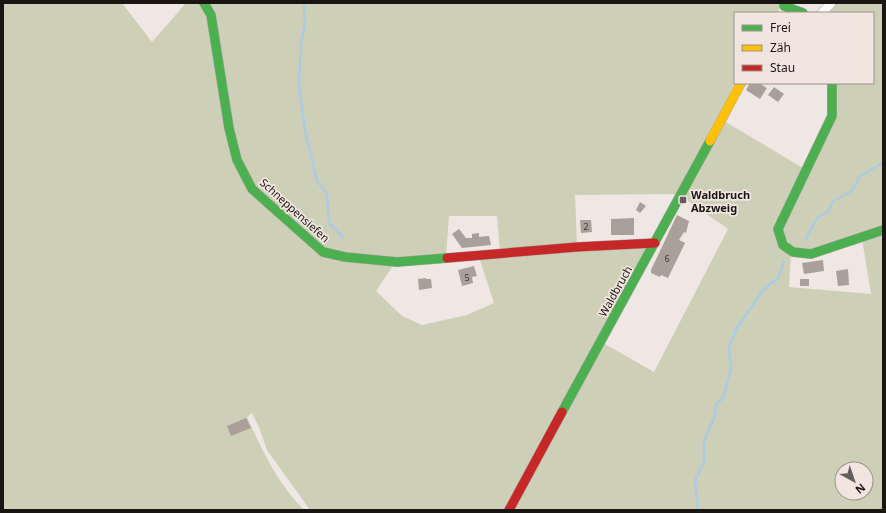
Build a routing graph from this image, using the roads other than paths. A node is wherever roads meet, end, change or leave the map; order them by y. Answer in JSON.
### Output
{"nodes":[{"id":1,"x":204,"y":3,"type":"edge"},
{"id":2,"x":832,"y":3,"type":"edge"},
{"id":3,"x":783,"y":7,"type":"edge"},
{"id":4,"x":800,"y":12,"type":"edge"},
{"id":5,"x":823,"y":12,"type":"edge"},
{"id":6,"x":740,"y":84,"type":"edge"},
{"id":7,"x":832,"y":84,"type":"edge"},
{"id":8,"x":883,"y":230,"type":"edge"},
{"id":9,"x":655,"y":242,"type":"junction"},
{"id":10,"x":509,"y":510,"type":"edge"}],
"edges":[{"from":1,"to":9,"type":"street","name":"Schneppensiefen"},
{"from":2,"to":5,"type":"street"},
{"from":3,"to":4,"type":"street"},
{"from":6,"to":9,"type":"street","name":"Waldbruch"},
{"from":7,"to":8,"type":"street"},
{"from":9,"to":10,"type":"street","name":"Waldbruch"}]}
